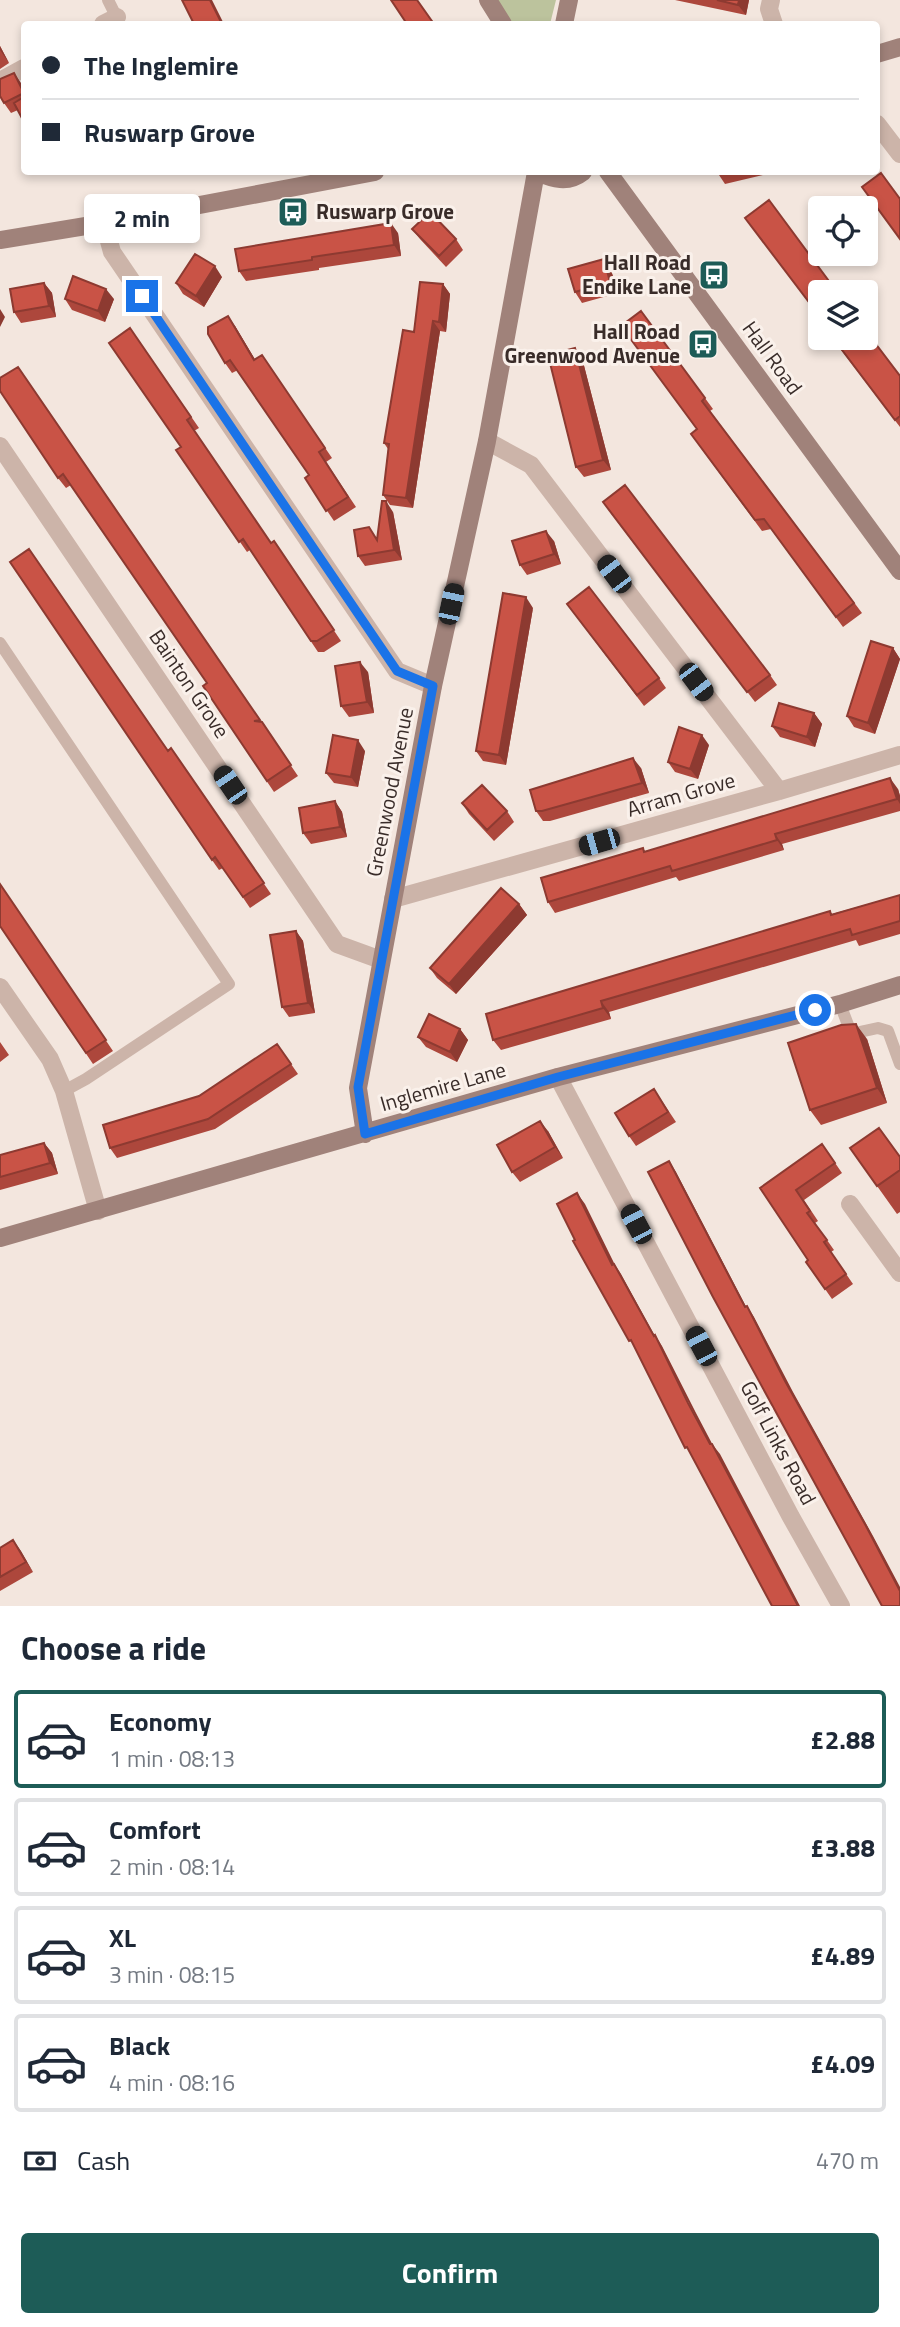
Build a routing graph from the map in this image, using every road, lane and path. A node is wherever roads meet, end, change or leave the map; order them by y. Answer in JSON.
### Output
{"nodes":[{"id":1,"x":108,"y":0,"type":"edge"},
{"id":2,"x":488,"y":0,"type":"edge"},
{"id":3,"x":569,"y":0,"type":"edge"},
{"id":4,"x":771,"y":0,"type":"edge"},
{"id":5,"x":113,"y":21,"type":"edge"},
{"id":6,"x":501,"y":21,"type":"edge"},
{"id":7,"x":566,"y":21,"type":"edge"},
{"id":8,"x":773,"y":21,"type":"edge"},
{"id":9,"x":900,"y":47,"type":"edge"},
{"id":10,"x":880,"y":53,"type":"edge"},
{"id":11,"x":21,"y":70,"type":"edge"},
{"id":12,"x":0,"y":81,"type":"edge"},
{"id":13,"x":880,"y":128,"type":"edge"},
{"id":14,"x":900,"y":154,"type":"edge"},
{"id":15,"x":359,"y":175,"type":"edge"},
{"id":16,"x":535,"y":175,"type":"edge"},
{"id":17,"x":544,"y":175,"type":"edge"},
{"id":18,"x":579,"y":175,"type":"edge"},
{"id":19,"x":610,"y":175,"type":"edge"},
{"id":20,"x":104,"y":223,"type":"junction"},
{"id":21,"x":0,"y":240,"type":"edge"},
{"id":22,"x":487,"y":441,"type":"junction"},
{"id":23,"x":0,"y":446,"type":"edge"},
{"id":24,"x":900,"y":571,"type":"edge"},
{"id":25,"x":0,"y":643,"type":"edge"},
{"id":26,"x":433,"y":686,"type":"junction"},
{"id":27,"x":900,"y":755,"type":"edge"},
{"id":28,"x":779,"y":791,"type":"junction"},
{"id":29,"x":393,"y":899,"type":"junction"},
{"id":30,"x":381,"y":960,"type":"junction"},
{"id":31,"x":900,"y":985,"type":"edge"},
{"id":32,"x":0,"y":987,"type":"edge"},
{"id":33,"x":840,"y":1004,"type":"junction"},
{"id":34,"x":900,"y":1064,"type":"edge"},
{"id":35,"x":558,"y":1077,"type":"junction"},
{"id":36,"x":64,"y":1091,"type":"junction"},
{"id":37,"x":365,"y":1134,"type":"junction"},
{"id":38,"x":850,"y":1204,"type":"dead end"},
{"id":39,"x":98,"y":1211,"type":"junction"},
{"id":40,"x":0,"y":1238,"type":"edge"},
{"id":41,"x":900,"y":1273,"type":"edge"},
{"id":42,"x":841,"y":1606,"type":"edge"}],
"edges":[{"from":1,"to":5,"type":"lane"},
{"from":2,"to":6,"type":"street"},
{"from":3,"to":7,"type":"street"},
{"from":4,"to":8,"type":"street"},
{"from":9,"to":10,"type":"street"},
{"from":11,"to":12,"type":"street"},
{"from":13,"to":14,"type":"street"},
{"from":15,"to":20,"type":"street"},
{"from":16,"to":22,"type":"street","name":"Greenwood Avenue"},
{"from":17,"to":18,"type":"street"},
{"from":19,"to":24,"type":"street","name":"Hall Road"},
{"from":20,"to":21,"type":"street"},
{"from":20,"to":26,"type":"street"},
{"from":22,"to":26,"type":"street","name":"Greenwood Avenue"},
{"from":22,"to":28,"type":"street"},
{"from":23,"to":30,"type":"street","name":"Bainton Grove"},
{"from":25,"to":36,"type":"lane"},
{"from":26,"to":29,"type":"street","name":"Greenwood Avenue"},
{"from":27,"to":28,"type":"street","name":"Arram Grove"},
{"from":28,"to":29,"type":"street","name":"Arram Grove"},
{"from":29,"to":30,"type":"street","name":"Greenwood Avenue"},
{"from":30,"to":37,"type":"street","name":"Greenwood Avenue"},
{"from":31,"to":33,"type":"street","name":"Inglemire Lane"},
{"from":32,"to":36,"type":"street"},
{"from":33,"to":34,"type":"lane"},
{"from":33,"to":35,"type":"street","name":"Inglemire Lane"},
{"from":35,"to":37,"type":"street","name":"Inglemire Lane"},
{"from":35,"to":42,"type":"street","name":"Golf Links Road"},
{"from":36,"to":39,"type":"street"},
{"from":37,"to":39,"type":"street","name":"Inglemire Lane"},
{"from":38,"to":41,"type":"street"},
{"from":39,"to":40,"type":"street","name":"Inglemire Lane"}]}
